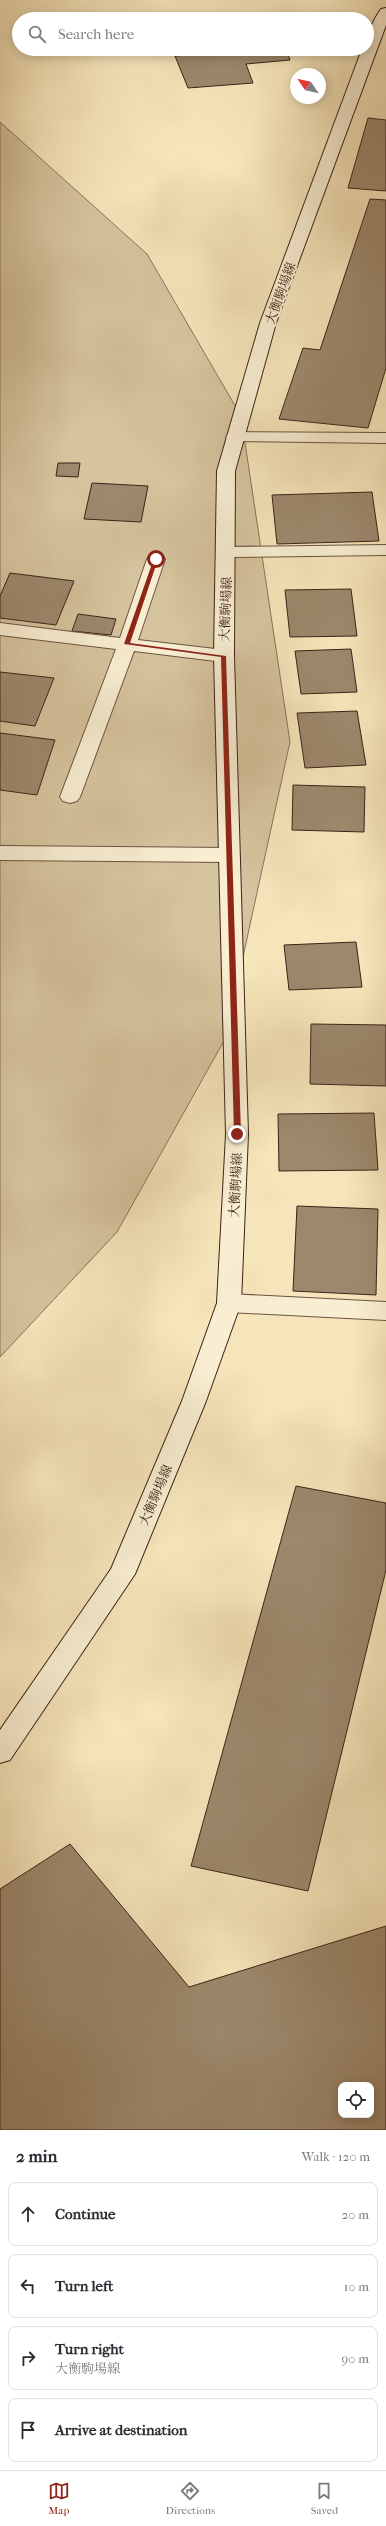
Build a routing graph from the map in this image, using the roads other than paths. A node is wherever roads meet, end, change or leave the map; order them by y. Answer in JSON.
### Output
{"nodes":[{"id":1,"x":384,"y":20,"type":"edge"},
{"id":2,"x":374,"y":46,"type":"edge"},
{"id":3,"x":370,"y":56,"type":"edge"},
{"id":4,"x":235,"y":437,"type":"junction"},
{"id":5,"x":386,"y":438,"type":"edge"},
{"id":6,"x":386,"y":550,"type":"edge"},
{"id":7,"x":226,"y":552,"type":"junction"},
{"id":8,"x":156,"y":559,"type":"dead end"},
{"id":9,"x":0,"y":629,"type":"edge"},
{"id":10,"x":127,"y":644,"type":"junction"},
{"id":11,"x":224,"y":656,"type":"junction"},
{"id":12,"x":70,"y":797,"type":"dead end"},
{"id":13,"x":0,"y":853,"type":"edge"},
{"id":14,"x":229,"y":855,"type":"junction"},
{"id":15,"x":229,"y":1303,"type":"junction"},
{"id":16,"x":386,"y":1311,"type":"edge"},
{"id":17,"x":0,"y":1752,"type":"edge"}],
"edges":[{"from":1,"to":2,"type":"main road","name":"大衡駒場線"},
{"from":3,"to":4,"type":"main road","name":"大衡駒場線"},
{"from":4,"to":5,"type":"main road"},
{"from":4,"to":7,"type":"main road","name":"大衡駒場線"},
{"from":6,"to":7,"type":"main road"},
{"from":7,"to":11,"type":"main road","name":"大衡駒場線"},
{"from":8,"to":10,"type":"main road"},
{"from":9,"to":10,"type":"main road"},
{"from":10,"to":11,"type":"main road"},
{"from":10,"to":12,"type":"main road"},
{"from":11,"to":14,"type":"main road","name":"大衡駒場線"},
{"from":13,"to":14,"type":"main road"},
{"from":14,"to":15,"type":"main road","name":"大衡駒場線"},
{"from":15,"to":16,"type":"main road"},
{"from":15,"to":17,"type":"main road","name":"大衡駒場線"}]}
